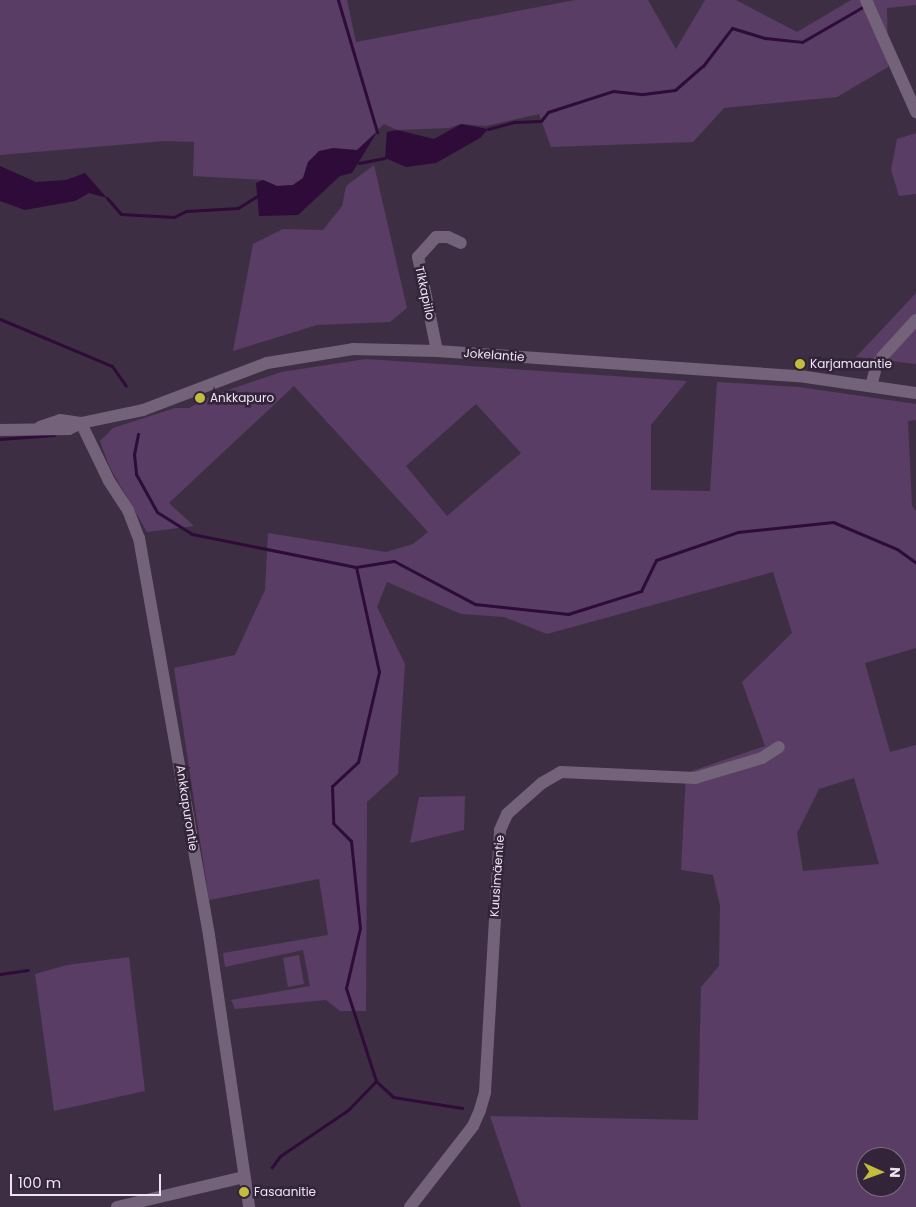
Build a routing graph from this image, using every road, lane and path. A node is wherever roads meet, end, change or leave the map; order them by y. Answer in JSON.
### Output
{"nodes":[{"id":1,"x":868,"y":5,"type":"edge"},
{"id":2,"x":916,"y":112,"type":"edge"},
{"id":3,"x":461,"y":243,"type":"dead end"},
{"id":4,"x":916,"y":320,"type":"edge"},
{"id":5,"x":436,"y":351,"type":"junction"},
{"id":6,"x":872,"y":386,"type":"junction"},
{"id":7,"x":916,"y":393,"type":"edge"},
{"id":8,"x":81,"y":423,"type":"junction"},
{"id":9,"x":0,"y":430,"type":"edge"},
{"id":10,"x":779,"y":747,"type":"dead end"},
{"id":11,"x":244,"y":1177,"type":"junction"},
{"id":12,"x":117,"y":1207,"type":"edge"},
{"id":13,"x":249,"y":1207,"type":"edge"},
{"id":14,"x":410,"y":1207,"type":"edge"}],
"edges":[{"from":1,"to":2,"type":"street"},
{"from":3,"to":5,"type":"street","name":"Tikkapiilo"},
{"from":4,"to":6,"type":"street"},
{"from":5,"to":6,"type":"street","name":"Jokelantie"},
{"from":5,"to":8,"type":"street","name":"Jokelantie"},
{"from":6,"to":7,"type":"street","name":"Jokelantie"},
{"from":8,"to":9,"type":"street","name":"Jokelantie"},
{"from":8,"to":11,"type":"street","name":"Ankkapurontie"},
{"from":10,"to":14,"type":"street","name":"Kuusimäentie"},
{"from":11,"to":12,"type":"street"},
{"from":11,"to":13,"type":"street","name":"Ankkapurontie"}]}
